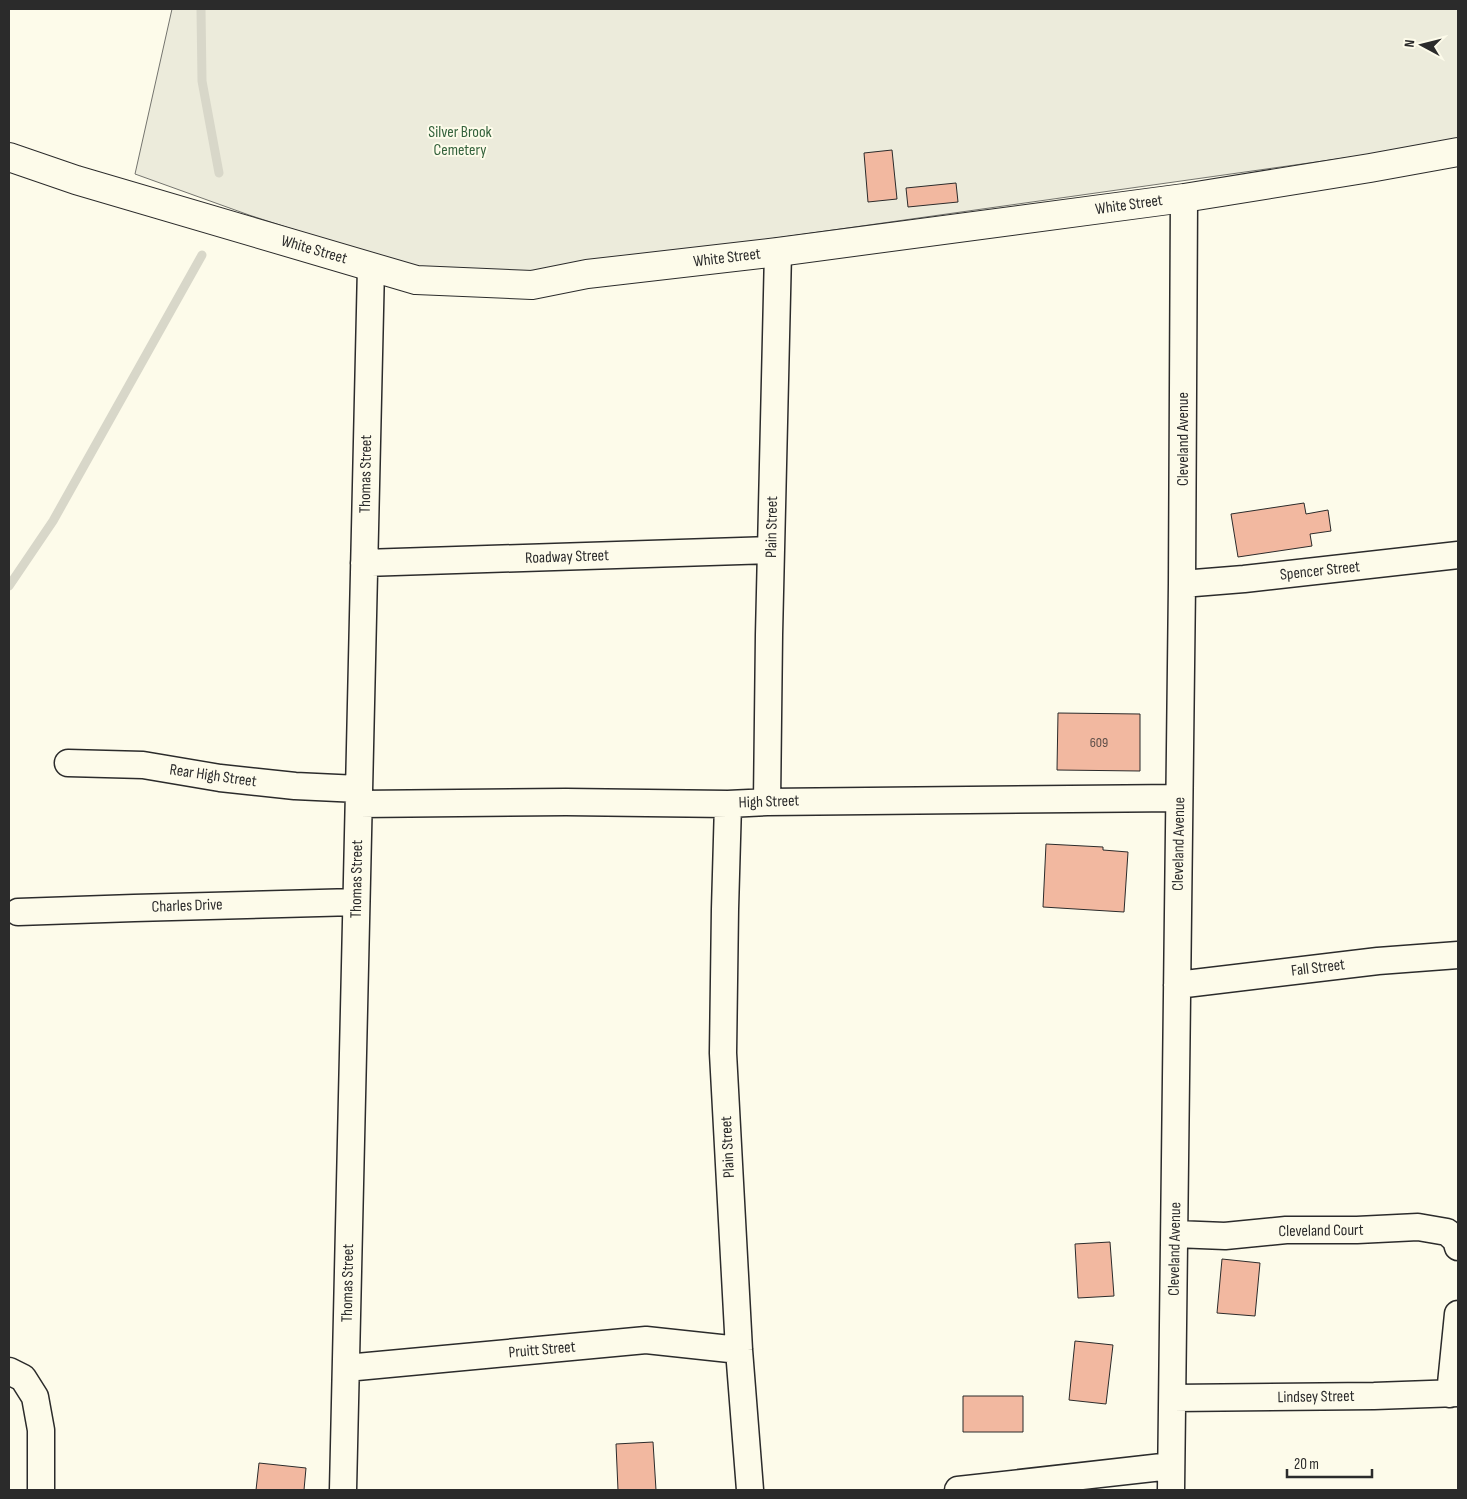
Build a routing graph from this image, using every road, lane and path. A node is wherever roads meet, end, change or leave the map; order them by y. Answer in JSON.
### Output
{"nodes":[{"id":1,"x":1458,"y":152,"type":"edge"},
{"id":2,"x":9,"y":157,"type":"edge"},
{"id":3,"x":1184,"y":198,"type":"junction"},
{"id":4,"x":778,"y":252,"type":"junction"},
{"id":5,"x":370,"y":267,"type":"junction"},
{"id":6,"x":771,"y":550,"type":"junction"},
{"id":7,"x":1458,"y":555,"type":"edge"},
{"id":8,"x":364,"y":563,"type":"junction"},
{"id":9,"x":1182,"y":584,"type":"junction"},
{"id":10,"x":68,"y":763,"type":"dead end"},
{"id":11,"x":359,"y":797,"type":"junction"},
{"id":12,"x":1179,"y":798,"type":"junction"},
{"id":13,"x":768,"y":802,"type":"junction"},
{"id":14,"x":728,"y":804,"type":"junction"},
{"id":15,"x":356,"y":902,"type":"junction"},
{"id":16,"x":18,"y":912,"type":"dead end"},
{"id":17,"x":1458,"y":955,"type":"edge"},
{"id":18,"x":1177,"y":985,"type":"junction"},
{"id":19,"x":1175,"y":1234,"type":"junction"},
{"id":20,"x":1458,"y":1247,"type":"edge"},
{"id":21,"x":1458,"y":1314,"type":"edge"},
{"id":22,"x":739,"y":1350,"type":"junction"},
{"id":23,"x":346,"y":1368,"type":"junction"},
{"id":24,"x":16,"y":1375,"type":"edge"},
{"id":25,"x":1454,"y":1393,"type":"edge"},
{"id":26,"x":1173,"y":1398,"type":"junction"},
{"id":27,"x":1171,"y":1478,"type":"edge"},
{"id":28,"x":41,"y":1490,"type":"edge"},
{"id":29,"x":343,"y":1490,"type":"edge"},
{"id":30,"x":750,"y":1490,"type":"edge"},
{"id":31,"x":958,"y":1490,"type":"edge"}],
"edges":[{"from":1,"to":3,"type":"street","name":"White Street"},
{"from":2,"to":5,"type":"street","name":"White Street"},
{"from":3,"to":4,"type":"street","name":"White Street"},
{"from":3,"to":9,"type":"street","name":"Cleveland Avenue"},
{"from":4,"to":5,"type":"street","name":"White Street"},
{"from":4,"to":6,"type":"street","name":"Plain Street"},
{"from":5,"to":8,"type":"street","name":"Thomas Street"},
{"from":6,"to":8,"type":"street","name":"Roadway Street"},
{"from":6,"to":13,"type":"street","name":"Plain Street"},
{"from":7,"to":9,"type":"street","name":"Spencer Street"},
{"from":8,"to":11,"type":"street","name":"Thomas Street"},
{"from":9,"to":12,"type":"street","name":"Cleveland Avenue"},
{"from":10,"to":11,"type":"street","name":"Rear High Street"},
{"from":11,"to":14,"type":"street","name":"High Street"},
{"from":11,"to":15,"type":"street","name":"Thomas Street"},
{"from":12,"to":13,"type":"street","name":"High Street"},
{"from":12,"to":18,"type":"street","name":"Cleveland Avenue"},
{"from":13,"to":14,"type":"street","name":"High Street"},
{"from":14,"to":22,"type":"street","name":"Plain Street"},
{"from":15,"to":16,"type":"street","name":"Charles Drive"},
{"from":15,"to":23,"type":"street","name":"Thomas Street"},
{"from":17,"to":18,"type":"street","name":"Fall Street"},
{"from":18,"to":19,"type":"street","name":"Cleveland Avenue"},
{"from":19,"to":20,"type":"street","name":"Cleveland Court"},
{"from":19,"to":26,"type":"street","name":"Cleveland Avenue"},
{"from":21,"to":25,"type":"street"},
{"from":22,"to":23,"type":"street","name":"Pruitt Street"},
{"from":22,"to":30,"type":"street","name":"Plain Street"},
{"from":23,"to":29,"type":"street","name":"Thomas Street"},
{"from":24,"to":28,"type":"street"},
{"from":25,"to":26,"type":"street","name":"Lindsey Street"},
{"from":26,"to":27,"type":"street","name":"Cleveland Avenue"},
{"from":27,"to":31,"type":"street"}]}
